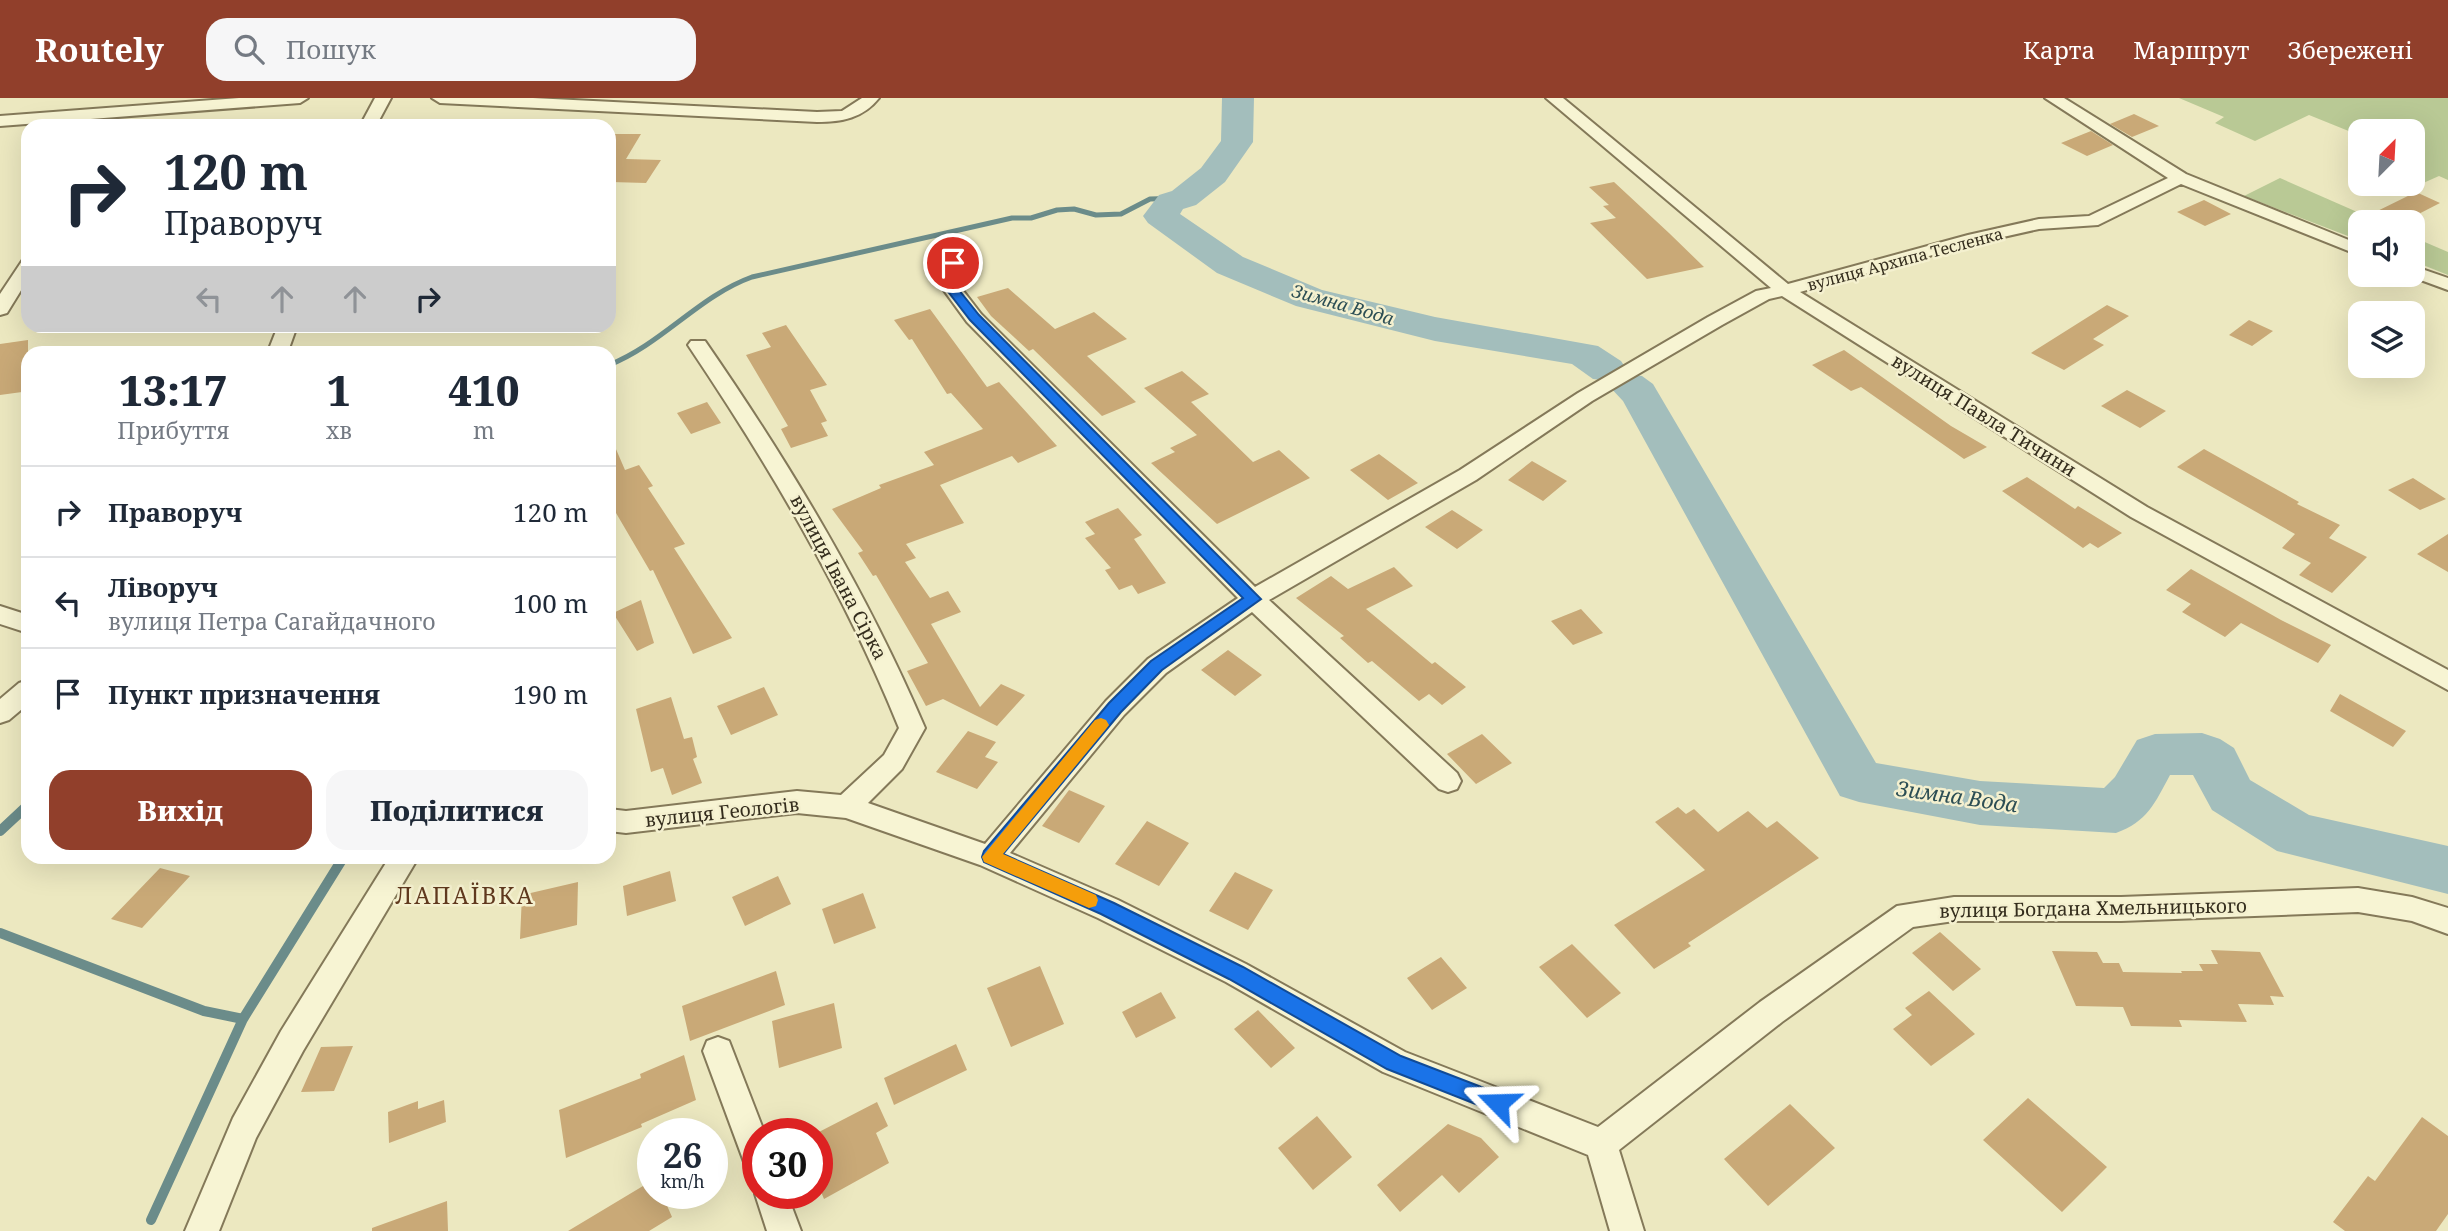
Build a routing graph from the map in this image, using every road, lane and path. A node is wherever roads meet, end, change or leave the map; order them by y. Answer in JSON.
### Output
{"nodes":[{"id":1,"x":300,"y":98,"type":"edge"},
{"id":2,"x":383,"y":98,"type":"edge"},
{"id":3,"x":440,"y":98,"type":"edge"},
{"id":4,"x":871,"y":98,"type":"edge"},
{"id":5,"x":1554,"y":98,"type":"edge"},
{"id":6,"x":2053,"y":98,"type":"edge"},
{"id":7,"x":136,"y":112,"type":"junction"},
{"id":8,"x":59,"y":119,"type":"edge"},
{"id":9,"x":131,"y":119,"type":"edge"},
{"id":10,"x":372,"y":119,"type":"edge"},
{"id":11,"x":2180,"y":178,"type":"junction"},
{"id":12,"x":2348,"y":246,"type":"edge"},
{"id":13,"x":953,"y":263,"type":"dead end"},
{"id":14,"x":2425,"y":275,"type":"edge"},
{"id":15,"x":21,"y":276,"type":"edge"},
{"id":16,"x":2448,"y":284,"type":"edge"},
{"id":17,"x":1786,"y":291,"type":"junction"},
{"id":18,"x":0,"y":309,"type":"edge"},
{"id":19,"x":698,"y":345,"type":"dead end"},
{"id":20,"x":1253,"y":599,"type":"junction"},
{"id":21,"x":0,"y":615,"type":"edge"},
{"id":22,"x":21,"y":622,"type":"edge"},
{"id":23,"x":2448,"y":681,"type":"edge"},
{"id":24,"x":21,"y":696,"type":"edge"},
{"id":25,"x":0,"y":713,"type":"edge"},
{"id":26,"x":1448,"y":781,"type":"dead end"},
{"id":27,"x":846,"y":807,"type":"junction"},
{"id":28,"x":616,"y":821,"type":"edge"},
{"id":29,"x":990,"y":857,"type":"junction"},
{"id":30,"x":400,"y":864,"type":"edge"},
{"id":31,"x":2448,"y":921,"type":"edge"},
{"id":32,"x":718,"y":1051,"type":"dead end"},
{"id":33,"x":743,"y":1118,"type":"edge"},
{"id":34,"x":1601,"y":1144,"type":"junction"},
{"id":35,"x":776,"y":1209,"type":"edge"},
{"id":36,"x":202,"y":1231,"type":"edge"},
{"id":37,"x":784,"y":1231,"type":"edge"},
{"id":38,"x":1627,"y":1231,"type":"edge"}],
"edges":[{"from":1,"to":7,"type":"street"},
{"from":2,"to":10,"type":"street"},
{"from":3,"to":4,"type":"street"},
{"from":5,"to":17,"type":"street","name":"вулиця Павла Тичини"},
{"from":6,"to":11,"type":"street"},
{"from":7,"to":8,"type":"street"},
{"from":7,"to":9,"type":"street"},
{"from":11,"to":12,"type":"street"},
{"from":11,"to":17,"type":"street","name":"вулиця Архипа Тесленка"},
{"from":13,"to":20,"type":"street"},
{"from":14,"to":16,"type":"street"},
{"from":15,"to":18,"type":"street"},
{"from":17,"to":20,"type":"street","name":"вулиця Архипа Тесленка"},
{"from":17,"to":23,"type":"street","name":"вулиця Павла Тичини"},
{"from":19,"to":27,"type":"street","name":"вулиця Івана Сірка"},
{"from":20,"to":26,"type":"street"},
{"from":20,"to":29,"type":"street","name":"вулиця Архипа Тесленка"},
{"from":21,"to":22,"type":"street"},
{"from":24,"to":25,"type":"street"},
{"from":27,"to":28,"type":"street","name":"вулиця Геологів"},
{"from":27,"to":29,"type":"street","name":"вулиця Геологів"},
{"from":29,"to":34,"type":"street","name":"вулиця Геологів"},
{"from":30,"to":36,"type":"street"},
{"from":31,"to":34,"type":"street","name":"вулиця Богдана Хмельницького"},
{"from":32,"to":33,"type":"street"},
{"from":34,"to":38,"type":"street"},
{"from":35,"to":37,"type":"street"}]}
